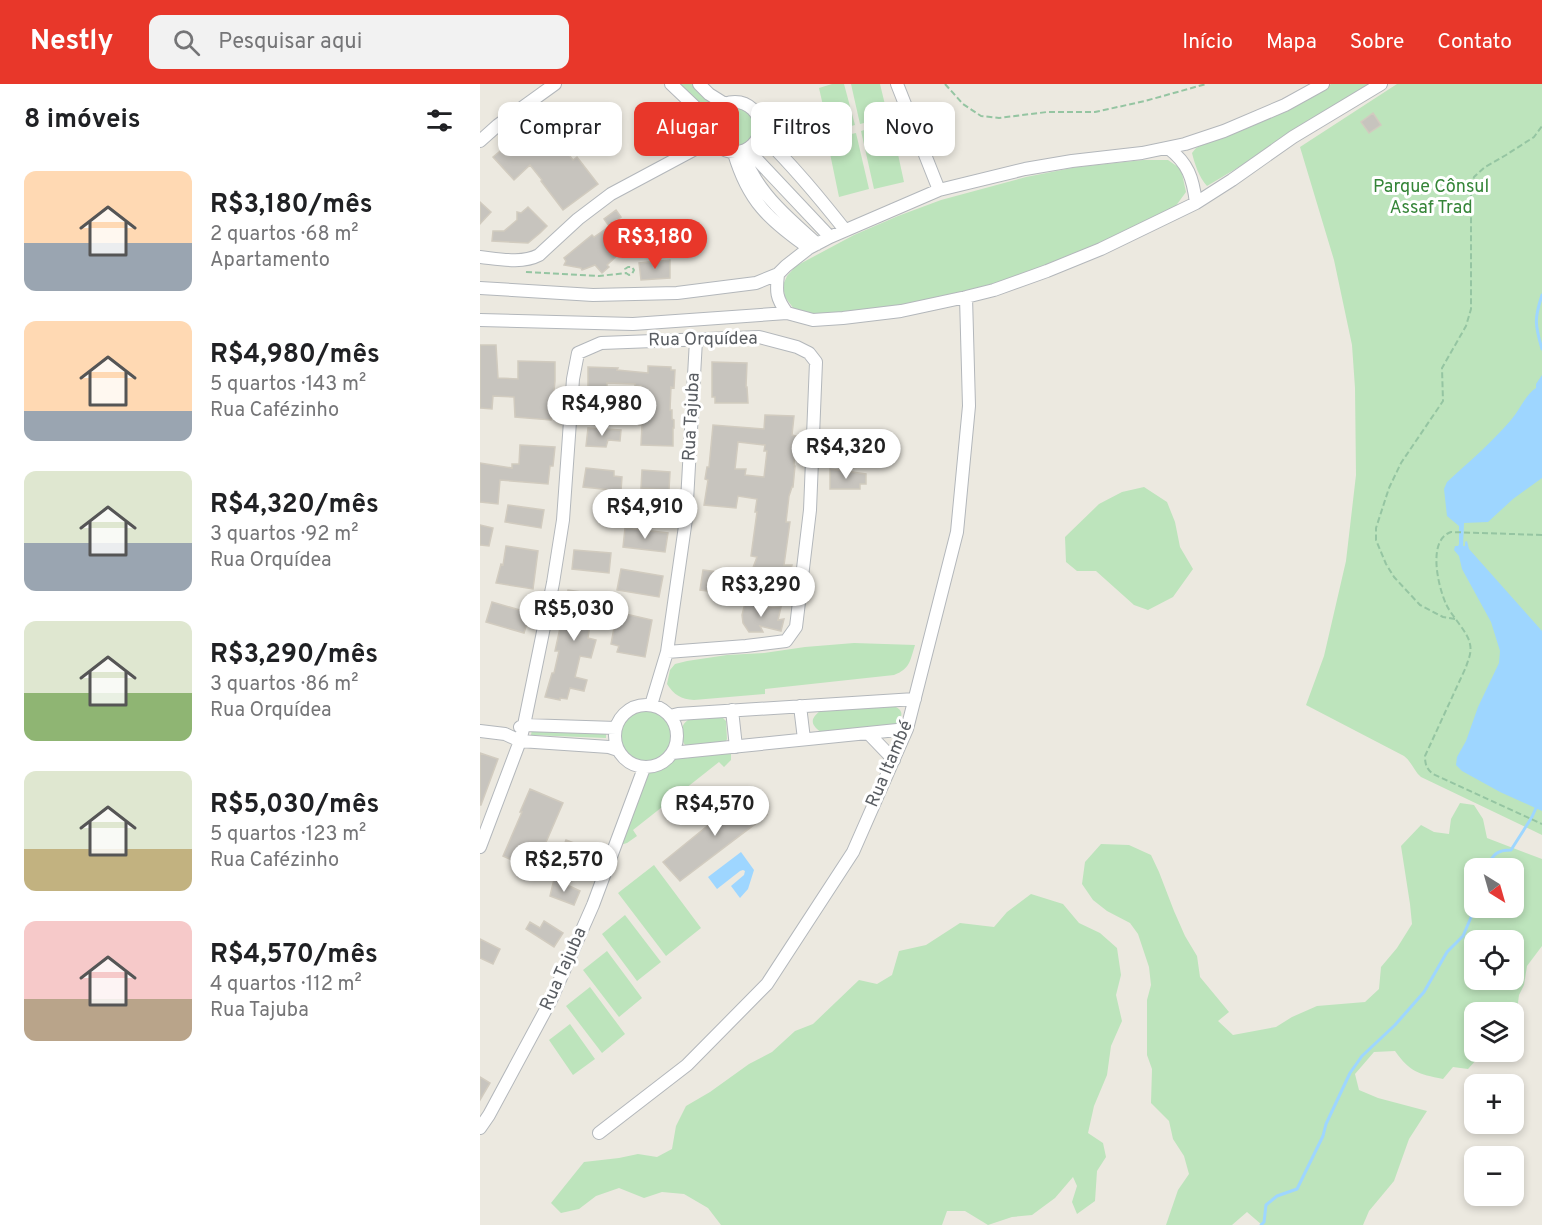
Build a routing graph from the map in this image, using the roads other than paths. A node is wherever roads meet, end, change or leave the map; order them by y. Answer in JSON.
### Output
{"nodes":[{"id":1,"x":555,"y":84,"type":"edge"},
{"id":2,"x":671,"y":84,"type":"edge"},
{"id":3,"x":699,"y":84,"type":"edge"},
{"id":4,"x":897,"y":84,"type":"edge"},
{"id":5,"x":1323,"y":84,"type":"edge"},
{"id":6,"x":1381,"y":84,"type":"edge"},
{"id":7,"x":690,"y":102,"type":"edge"},
{"id":8,"x":722,"y":102,"type":"edge"},
{"id":9,"x":480,"y":141,"type":"edge"},
{"id":10,"x":751,"y":146,"type":"edge"},
{"id":11,"x":1168,"y":148,"type":"junction"},
{"id":12,"x":741,"y":151,"type":"junction"},
{"id":13,"x":682,"y":156,"type":"edge"},
{"id":14,"x":782,"y":156,"type":"edge"},
{"id":15,"x":939,"y":190,"type":"junction"},
{"id":16,"x":756,"y":191,"type":"junction"},
{"id":17,"x":818,"y":196,"type":"junction"},
{"id":18,"x":1196,"y":203,"type":"junction"},
{"id":19,"x":805,"y":209,"type":"junction"},
{"id":20,"x":792,"y":221,"type":"junction"},
{"id":21,"x":845,"y":230,"type":"junction"},
{"id":22,"x":830,"y":237,"type":"junction"},
{"id":23,"x":813,"y":246,"type":"junction"},
{"id":24,"x":480,"y":257,"type":"edge"},
{"id":25,"x":778,"y":274,"type":"junction"},
{"id":26,"x":480,"y":288,"type":"edge"},
{"id":27,"x":966,"y":297,"type":"junction"},
{"id":28,"x":787,"y":312,"type":"junction"},
{"id":29,"x":480,"y":320,"type":"edge"},
{"id":30,"x":696,"y":340,"type":"junction"},
{"id":31,"x":667,"y":651,"type":"junction"},
{"id":32,"x":915,"y":699,"type":"junction"},
{"id":33,"x":651,"y":705,"type":"junction"},
{"id":34,"x":800,"y":706,"type":"junction"},
{"id":35,"x":732,"y":710,"type":"junction"},
{"id":36,"x":670,"y":716,"type":"junction"},
{"id":37,"x":524,"y":725,"type":"junction"},
{"id":38,"x":616,"y":728,"type":"junction"},
{"id":39,"x":907,"y":729,"type":"junction"},
{"id":40,"x":480,"y":731,"type":"edge"},
{"id":41,"x":868,"y":733,"type":"junction"},
{"id":42,"x":505,"y":734,"type":"junction"},
{"id":43,"x":804,"y":739,"type":"junction"},
{"id":44,"x":520,"y":741,"type":"junction"},
{"id":45,"x":736,"y":747,"type":"junction"},
{"id":46,"x":618,"y":750,"type":"junction"},
{"id":47,"x":672,"y":753,"type":"junction"},
{"id":48,"x":894,"y":760,"type":"junction"},
{"id":49,"x":644,"y":768,"type":"junction"},
{"id":50,"x":480,"y":847,"type":"edge"},
{"id":51,"x":480,"y":1128,"type":"edge"},
{"id":52,"x":599,"y":1133,"type":"dead end"}],
"edges":[{"from":1,"to":9,"type":"street"},
{"from":2,"to":7,"type":"street"},
{"from":3,"to":8,"type":"street"},
{"from":4,"to":15,"type":"street"},
{"from":5,"to":11,"type":"street"},
{"from":6,"to":18,"type":"street"},
{"from":10,"to":12,"type":"street"},
{"from":11,"to":15,"type":"street"},
{"from":11,"to":18,"type":"street"},
{"from":12,"to":16,"type":"street"},
{"from":12,"to":19,"type":"street"},
{"from":13,"to":24,"type":"street"},
{"from":14,"to":17,"type":"street"},
{"from":15,"to":21,"type":"street"},
{"from":16,"to":20,"type":"street"},
{"from":16,"to":23,"type":"street"},
{"from":17,"to":19,"type":"street"},
{"from":17,"to":21,"type":"street"},
{"from":18,"to":27,"type":"street"},
{"from":19,"to":20,"type":"street"},
{"from":19,"to":22,"type":"street"},
{"from":20,"to":23,"type":"street"},
{"from":21,"to":22,"type":"street"},
{"from":22,"to":23,"type":"street"},
{"from":23,"to":25,"type":"street"},
{"from":25,"to":26,"type":"street"},
{"from":25,"to":28,"type":"street"},
{"from":27,"to":28,"type":"street"},
{"from":27,"to":32,"type":"street","name":"Rua Itambé"},
{"from":28,"to":29,"type":"street"},
{"from":30,"to":31,"type":"street","name":"Rua Tajuba"},
{"from":30,"to":31,"type":"street","name":"Rua Orquídea"},
{"from":30,"to":37,"type":"street","name":"Rua Orquídea"},
{"from":31,"to":33,"type":"street","name":"Rua Tajuba"},
{"from":32,"to":34,"type":"street"},
{"from":32,"to":39,"type":"street","name":"Rua Itambé"},
{"from":33,"to":36,"type":"street"},
{"from":33,"to":38,"type":"street"},
{"from":34,"to":35,"type":"street"},
{"from":34,"to":43,"type":"street"},
{"from":35,"to":36,"type":"street"},
{"from":35,"to":45,"type":"street"},
{"from":36,"to":47,"type":"street"},
{"from":37,"to":38,"type":"street"},
{"from":37,"to":42,"type":"street"},
{"from":37,"to":44,"type":"street"},
{"from":38,"to":46,"type":"street"},
{"from":39,"to":41,"type":"street"},
{"from":39,"to":48,"type":"street","name":"Rua Itambé"},
{"from":40,"to":42,"type":"street"},
{"from":41,"to":43,"type":"street"},
{"from":41,"to":48,"type":"street"},
{"from":42,"to":44,"type":"street"},
{"from":43,"to":45,"type":"street"},
{"from":44,"to":46,"type":"street"},
{"from":44,"to":50,"type":"street"},
{"from":45,"to":47,"type":"street"},
{"from":46,"to":49,"type":"street"},
{"from":47,"to":49,"type":"street"},
{"from":48,"to":52,"type":"street","name":"Rua Itambé"},
{"from":49,"to":51,"type":"street","name":"Rua Tajuba"}]}
